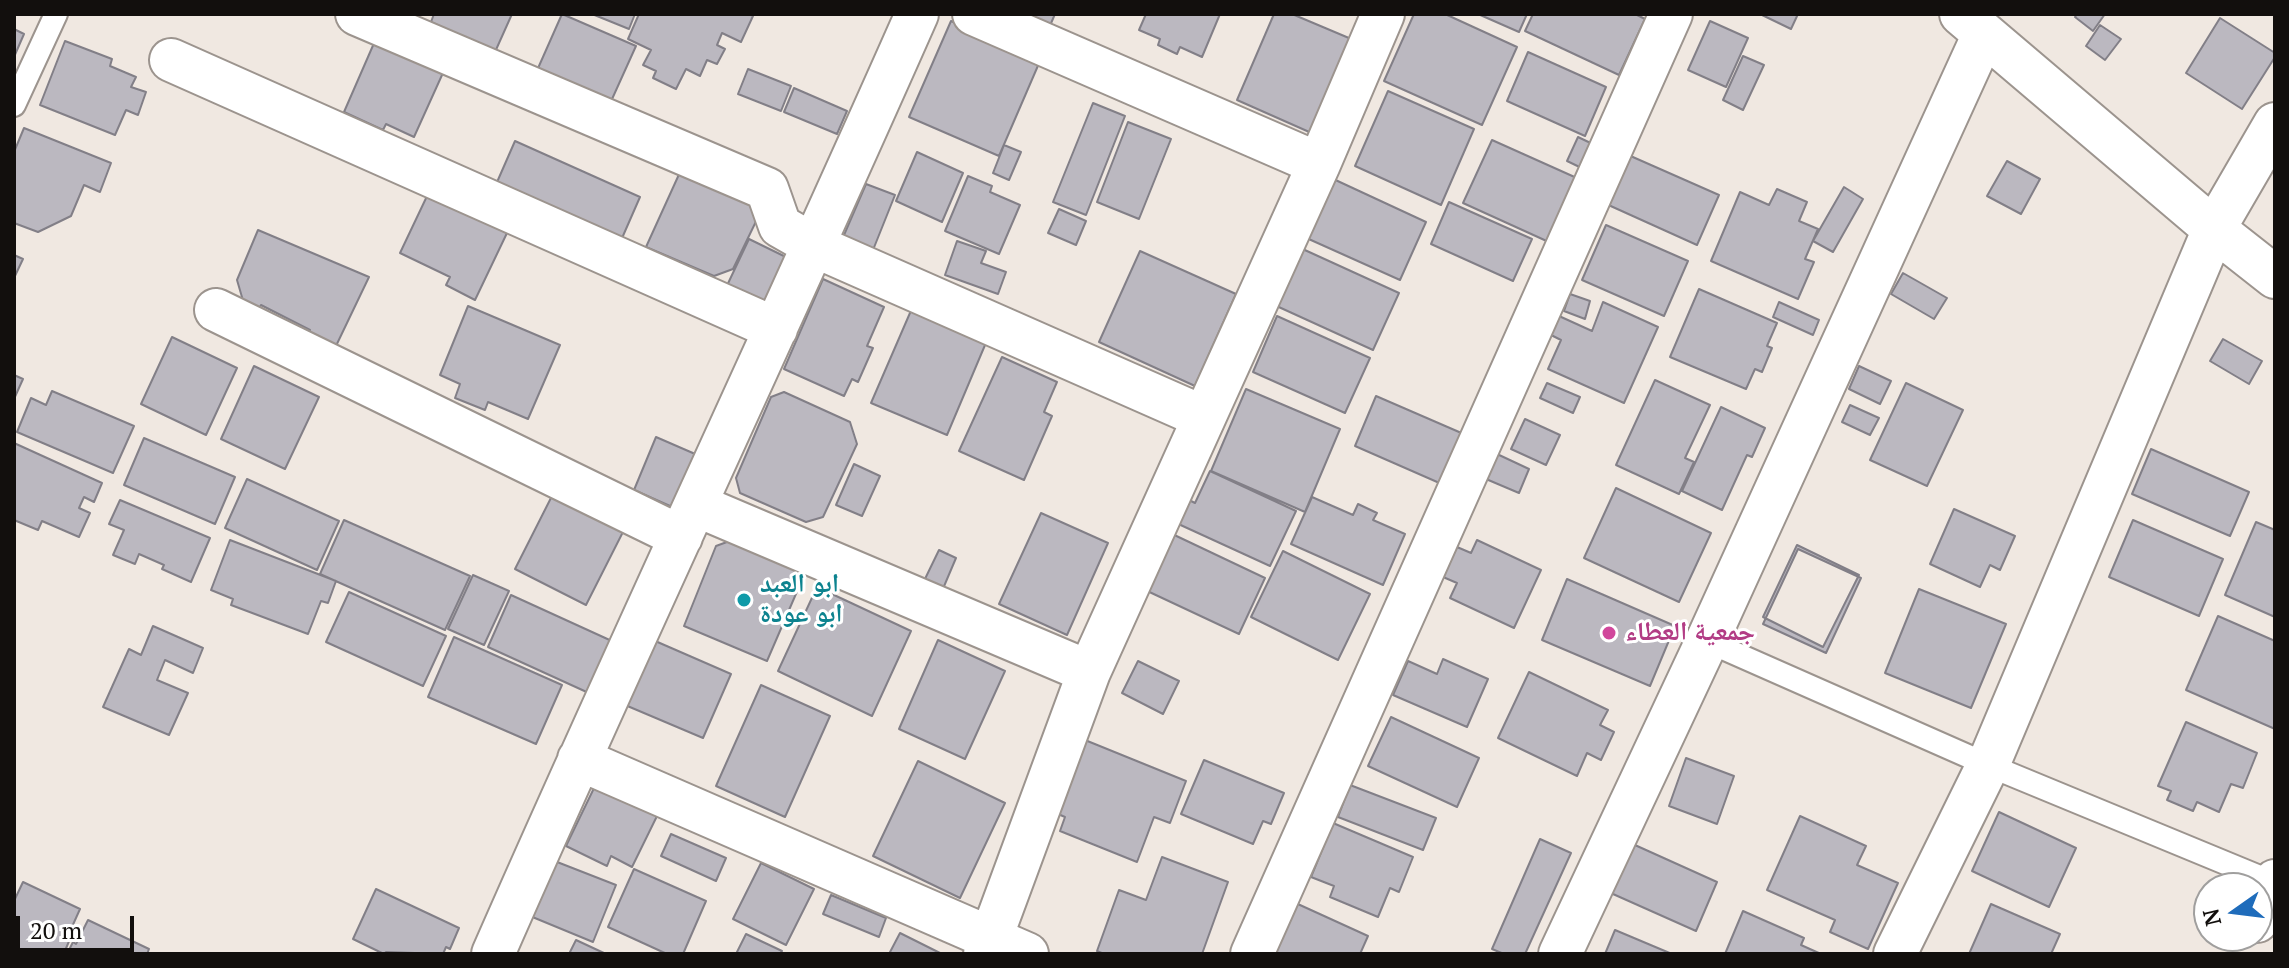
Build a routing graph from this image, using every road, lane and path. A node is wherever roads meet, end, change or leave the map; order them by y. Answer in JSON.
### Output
{"nodes":[{"id":1,"x":56,"y":14,"type":"edge"},
{"id":2,"x":357,"y":14,"type":"edge"},
{"id":3,"x":917,"y":14,"type":"edge"},
{"id":4,"x":974,"y":14,"type":"edge"},
{"id":5,"x":1383,"y":14,"type":"edge"},
{"id":6,"x":1671,"y":14,"type":"edge"},
{"id":7,"x":1973,"y":24,"type":"edge"},
{"id":8,"x":171,"y":60,"type":"dead end"},
{"id":9,"x":14,"y":105,"type":"edge"},
{"id":10,"x":2275,"y":124,"type":"edge"},
{"id":11,"x":1319,"y":164,"type":"junction"},
{"id":12,"x":2214,"y":229,"type":"junction"},
{"id":13,"x":815,"y":246,"type":"junction"},
{"id":14,"x":2275,"y":277,"type":"edge"},
{"id":15,"x":216,"y":310,"type":"dead end"},
{"id":16,"x":776,"y":329,"type":"junction"},
{"id":17,"x":1203,"y":417,"type":"junction"},
{"id":18,"x":688,"y":521,"type":"junction"},
{"id":19,"x":1707,"y":641,"type":"junction"},
{"id":20,"x":1089,"y":672,"type":"junction"},
{"id":21,"x":579,"y":759,"type":"junction"},
{"id":22,"x":1988,"y":765,"type":"junction"},
{"id":23,"x":2274,"y":882,"type":"edge"},
{"id":24,"x":1001,"y":949,"type":"edge"},
{"id":25,"x":493,"y":954,"type":"edge"},
{"id":26,"x":1252,"y":954,"type":"edge"},
{"id":27,"x":1560,"y":954,"type":"edge"},
{"id":28,"x":1895,"y":954,"type":"edge"}],
"edges":[{"from":1,"to":9,"type":"lane"},
{"from":2,"to":13,"type":"street"},
{"from":3,"to":13,"type":"street"},
{"from":4,"to":11,"type":"street"},
{"from":5,"to":11,"type":"street"},
{"from":6,"to":26,"type":"street"},
{"from":7,"to":12,"type":"street"},
{"from":7,"to":19,"type":"street"},
{"from":8,"to":16,"type":"street"},
{"from":10,"to":12,"type":"street"},
{"from":11,"to":17,"type":"street"},
{"from":12,"to":14,"type":"street"},
{"from":12,"to":22,"type":"street"},
{"from":13,"to":16,"type":"street"},
{"from":13,"to":17,"type":"street"},
{"from":15,"to":18,"type":"street"},
{"from":16,"to":18,"type":"street"},
{"from":17,"to":20,"type":"street"},
{"from":18,"to":20,"type":"street"},
{"from":18,"to":21,"type":"street"},
{"from":19,"to":22,"type":"lane"},
{"from":19,"to":27,"type":"street"},
{"from":20,"to":24,"type":"street"},
{"from":21,"to":24,"type":"street"},
{"from":21,"to":25,"type":"street"},
{"from":22,"to":23,"type":"lane"},
{"from":22,"to":28,"type":"street"}]}
